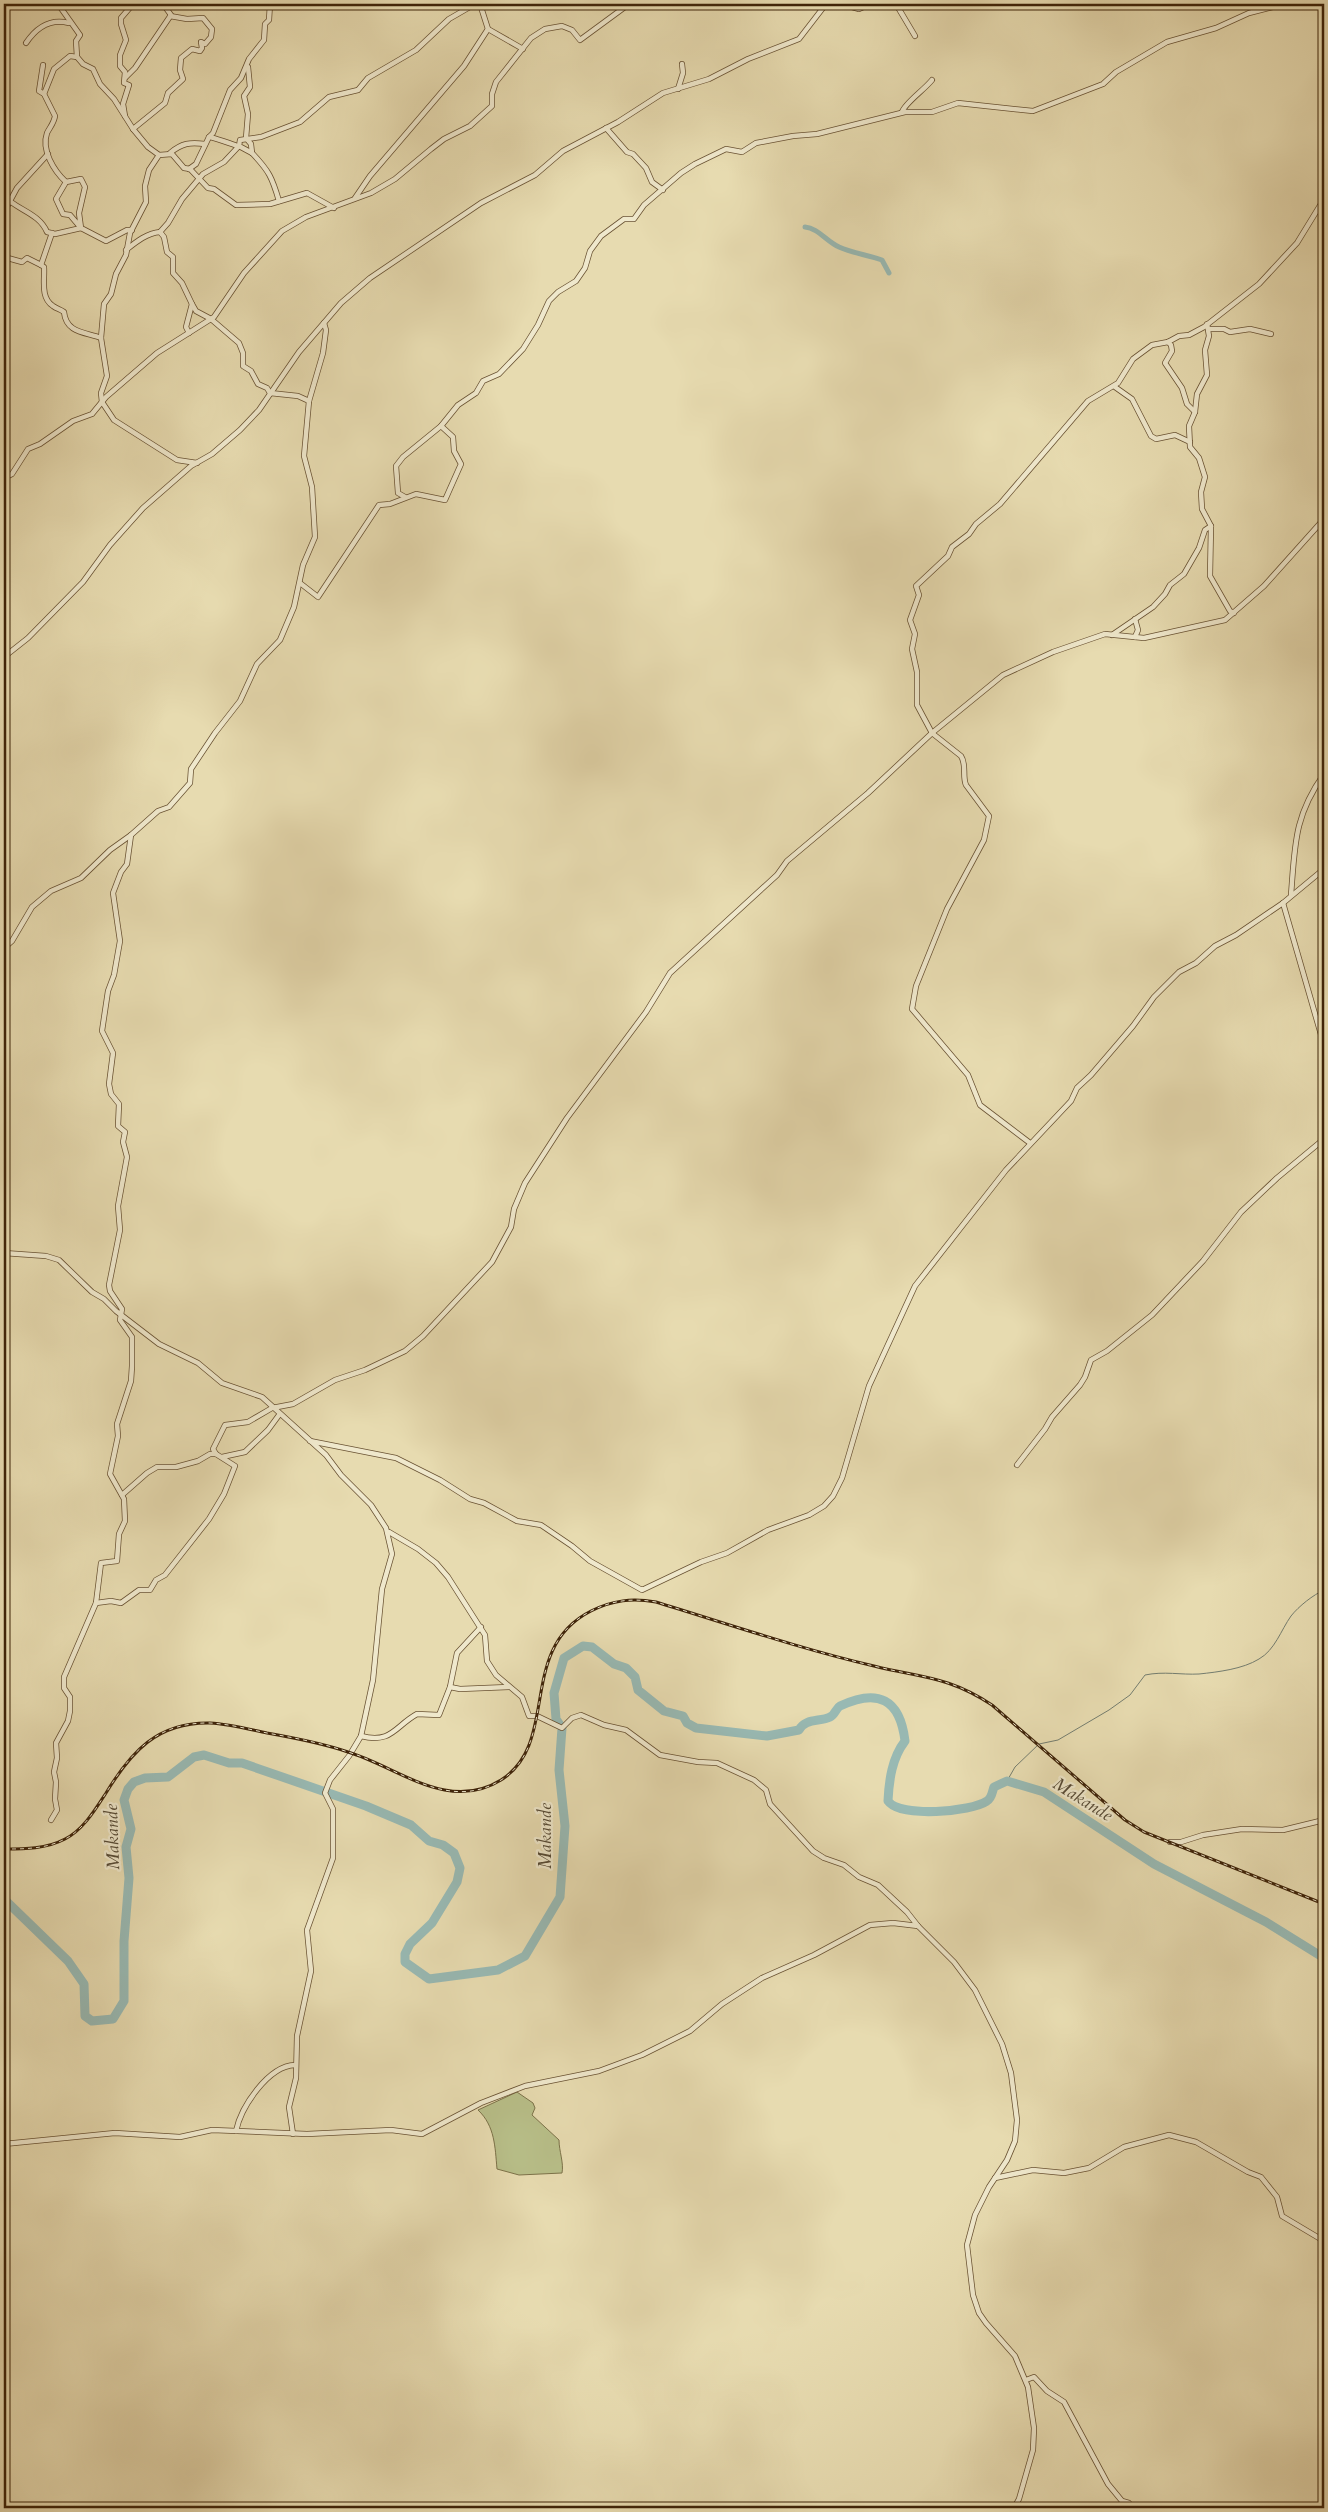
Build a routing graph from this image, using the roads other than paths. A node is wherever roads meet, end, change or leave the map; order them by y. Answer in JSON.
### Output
{"nodes":[{"id":1,"x":58,"y":4,"type":"edge"},
{"id":2,"x":133,"y":4,"type":"edge"},
{"id":3,"x":162,"y":4,"type":"edge"},
{"id":4,"x":270,"y":4,"type":"edge"},
{"id":5,"x":475,"y":4,"type":"edge"},
{"id":6,"x":480,"y":4,"type":"edge"},
{"id":7,"x":629,"y":4,"type":"edge"},
{"id":8,"x":826,"y":4,"type":"edge"},
{"id":9,"x":842,"y":4,"type":"edge"},
{"id":10,"x":870,"y":4,"type":"edge"},
{"id":11,"x":896,"y":4,"type":"edge"},
{"id":12,"x":1285,"y":4,"type":"edge"},
{"id":13,"x":170,"y":16,"type":"junction"},
{"id":14,"x":69,"y":23,"type":"junction"},
{"id":15,"x":488,"y":29,"type":"junction"},
{"id":16,"x":915,"y":36,"type":"dead end"},
{"id":17,"x":26,"y":43,"type":"dead end"},
{"id":18,"x":523,"y":49,"type":"junction"},
{"id":19,"x":77,"y":57,"type":"junction"},
{"id":20,"x":682,"y":64,"type":"dead end"},
{"id":21,"x":43,"y":65,"type":"dead end"},
{"id":22,"x":248,"y":65,"type":"junction"},
{"id":23,"x":125,"y":78,"type":"junction"},
{"id":24,"x":932,"y":80,"type":"dead end"},
{"id":25,"x":678,"y":89,"type":"junction"},
{"id":26,"x":44,"y":94,"type":"junction"},
{"id":27,"x":902,"y":112,"type":"junction"},
{"id":28,"x":125,"y":116,"type":"junction"},
{"id":29,"x":606,"y":128,"type":"junction"},
{"id":30,"x":133,"y":129,"type":"junction"},
{"id":31,"x":212,"y":136,"type":"junction"},
{"id":32,"x":246,"y":138,"type":"junction"},
{"id":33,"x":205,"y":144,"type":"junction"},
{"id":34,"x":238,"y":146,"type":"junction"},
{"id":35,"x":170,"y":153,"type":"junction"},
{"id":36,"x":252,"y":153,"type":"junction"},
{"id":37,"x":48,"y":154,"type":"junction"},
{"id":38,"x":159,"y":155,"type":"junction"},
{"id":39,"x":189,"y":169,"type":"junction"},
{"id":40,"x":198,"y":180,"type":"junction"},
{"id":41,"x":66,"y":182,"type":"junction"},
{"id":42,"x":663,"y":190,"type":"junction"},
{"id":43,"x":4,"y":196,"type":"edge"},
{"id":44,"x":354,"y":199,"type":"junction"},
{"id":45,"x":1324,"y":199,"type":"edge"},
{"id":46,"x":279,"y":201,"type":"junction"},
{"id":47,"x":10,"y":203,"type":"junction"},
{"id":48,"x":334,"y":208,"type":"junction"},
{"id":49,"x":4,"y":212,"type":"edge"},
{"id":50,"x":82,"y":228,"type":"junction"},
{"id":51,"x":132,"y":230,"type":"junction"},
{"id":52,"x":160,"y":232,"type":"junction"},
{"id":53,"x":52,"y":233,"type":"junction"},
{"id":54,"x":126,"y":250,"type":"junction"},
{"id":55,"x":4,"y":257,"type":"edge"},
{"id":56,"x":41,"y":264,"type":"junction"},
{"id":57,"x":192,"y":304,"type":"junction"},
{"id":58,"x":211,"y":319,"type":"junction"},
{"id":59,"x":324,"y":323,"type":"junction"},
{"id":60,"x":1208,"y":326,"type":"junction"},
{"id":61,"x":189,"y":334,"type":"junction"},
{"id":62,"x":1271,"y":334,"type":"dead end"},
{"id":63,"x":101,"y":338,"type":"junction"},
{"id":64,"x":1168,"y":342,"type":"junction"},
{"id":65,"x":1115,"y":387,"type":"junction"},
{"id":66,"x":270,"y":393,"type":"junction"},
{"id":67,"x":309,"y":401,"type":"junction"},
{"id":68,"x":102,"y":402,"type":"junction"},
{"id":69,"x":1195,"y":412,"type":"junction"},
{"id":70,"x":441,"y":426,"type":"junction"},
{"id":71,"x":1190,"y":442,"type":"junction"},
{"id":72,"x":197,"y":463,"type":"junction"},
{"id":73,"x":4,"y":478,"type":"edge"},
{"id":74,"x":405,"y":497,"type":"junction"},
{"id":75,"x":1324,"y":519,"type":"edge"},
{"id":76,"x":1210,"y":526,"type":"junction"},
{"id":77,"x":300,"y":583,"type":"junction"},
{"id":78,"x":1234,"y":613,"type":"junction"},
{"id":79,"x":1135,"y":619,"type":"junction"},
{"id":80,"x":1112,"y":635,"type":"junction"},
{"id":81,"x":1135,"y":637,"type":"junction"},
{"id":82,"x":4,"y":657,"type":"edge"},
{"id":83,"x":932,"y":733,"type":"junction"},
{"id":84,"x":1324,"y":774,"type":"edge"},
{"id":85,"x":131,"y":835,"type":"junction"},
{"id":86,"x":1324,"y":869,"type":"edge"},
{"id":87,"x":1291,"y":895,"type":"junction"},
{"id":88,"x":1283,"y":903,"type":"junction"},
{"id":89,"x":4,"y":948,"type":"edge"},
{"id":90,"x":1324,"y":1045,"type":"edge"},
{"id":91,"x":1324,"y":1139,"type":"edge"},
{"id":92,"x":1030,"y":1143,"type":"junction"},
{"id":93,"x":4,"y":1253,"type":"edge"},
{"id":94,"x":121,"y":1314,"type":"junction"},
{"id":95,"x":272,"y":1408,"type":"junction"},
{"id":96,"x":279,"y":1415,"type":"junction"},
{"id":97,"x":310,"y":1441,"type":"junction"},
{"id":98,"x":216,"y":1454,"type":"junction"},
{"id":99,"x":222,"y":1457,"type":"junction"},
{"id":100,"x":1017,"y":1465,"type":"dead end"},
{"id":101,"x":122,"y":1495,"type":"junction"},
{"id":102,"x":389,"y":1532,"type":"junction"},
{"id":103,"x":96,"y":1603,"type":"junction"},
{"id":104,"x":481,"y":1627,"type":"junction"},
{"id":105,"x":450,"y":1687,"type":"junction"},
{"id":106,"x":509,"y":1687,"type":"junction"},
{"id":107,"x":361,"y":1736,"type":"junction"},
{"id":108,"x":51,"y":1820,"type":"dead end"},
{"id":109,"x":1324,"y":1820,"type":"edge"},
{"id":110,"x":1170,"y":1842,"type":"dead end"},
{"id":111,"x":918,"y":1926,"type":"junction"},
{"id":112,"x":295,"y":2065,"type":"junction"},
{"id":113,"x":236,"y":2131,"type":"junction"},
{"id":114,"x":293,"y":2134,"type":"junction"},
{"id":115,"x":4,"y":2144,"type":"edge"},
{"id":116,"x":995,"y":2178,"type":"junction"},
{"id":117,"x":1324,"y":2241,"type":"edge"},
{"id":118,"x":1026,"y":2380,"type":"junction"},
{"id":119,"x":1014,"y":2508,"type":"edge"},
{"id":120,"x":1131,"y":2508,"type":"edge"}],
"edges":[{"from":1,"to":14,"type":"street"},
{"from":2,"to":23,"type":"street"},
{"from":3,"to":13,"type":"street"},
{"from":4,"to":22,"type":"street"},
{"from":5,"to":32,"type":"street"},
{"from":6,"to":15,"type":"street"},
{"from":7,"to":18,"type":"street"},
{"from":8,"to":25,"type":"street"},
{"from":9,"to":10,"type":"street"},
{"from":11,"to":16,"type":"street"},
{"from":12,"to":27,"type":"street"},
{"from":13,"to":23,"type":"street"},
{"from":13,"to":30,"type":"street"},
{"from":14,"to":17,"type":"street"},
{"from":14,"to":19,"type":"street"},
{"from":15,"to":18,"type":"street"},
{"from":15,"to":44,"type":"street"},
{"from":18,"to":44,"type":"street"},
{"from":19,"to":26,"type":"street"},
{"from":19,"to":28,"type":"street"},
{"from":20,"to":25,"type":"street"},
{"from":21,"to":26,"type":"street"},
{"from":22,"to":31,"type":"street"},
{"from":22,"to":32,"type":"street"},
{"from":23,"to":28,"type":"street"},
{"from":24,"to":27,"type":"street"},
{"from":25,"to":29,"type":"street"},
{"from":26,"to":37,"type":"street"},
{"from":27,"to":42,"type":"street"},
{"from":28,"to":30,"type":"street"},
{"from":29,"to":42,"type":"street"},
{"from":29,"to":59,"type":"street"},
{"from":30,"to":38,"type":"street"},
{"from":31,"to":33,"type":"street"},
{"from":31,"to":34,"type":"street"},
{"from":32,"to":34,"type":"street"},
{"from":32,"to":36,"type":"street"},
{"from":33,"to":35,"type":"street"},
{"from":33,"to":39,"type":"street"},
{"from":34,"to":36,"type":"street"},
{"from":34,"to":40,"type":"street"},
{"from":35,"to":38,"type":"street"},
{"from":35,"to":39,"type":"street"},
{"from":36,"to":46,"type":"street"},
{"from":37,"to":41,"type":"street"},
{"from":37,"to":47,"type":"street"},
{"from":38,"to":51,"type":"street"},
{"from":39,"to":40,"type":"street"},
{"from":40,"to":46,"type":"street"},
{"from":40,"to":52,"type":"street"},
{"from":41,"to":50,"type":"street"},
{"from":41,"to":50,"type":"street"},
{"from":42,"to":70,"type":"street"},
{"from":43,"to":47,"type":"street"},
{"from":44,"to":48,"type":"street"},
{"from":45,"to":60,"type":"street"},
{"from":46,"to":48,"type":"street"},
{"from":47,"to":49,"type":"street"},
{"from":47,"to":53,"type":"street"},
{"from":48,"to":58,"type":"street"},
{"from":50,"to":51,"type":"street"},
{"from":50,"to":53,"type":"street"},
{"from":51,"to":54,"type":"street"},
{"from":52,"to":54,"type":"street"},
{"from":52,"to":57,"type":"street"},
{"from":53,"to":56,"type":"street"},
{"from":54,"to":63,"type":"street"},
{"from":55,"to":56,"type":"street"},
{"from":56,"to":63,"type":"street"},
{"from":57,"to":58,"type":"street"},
{"from":57,"to":61,"type":"street"},
{"from":58,"to":61,"type":"street"},
{"from":58,"to":66,"type":"street"},
{"from":59,"to":66,"type":"street"},
{"from":59,"to":67,"type":"street"},
{"from":60,"to":62,"type":"street"},
{"from":60,"to":64,"type":"street"},
{"from":60,"to":69,"type":"street"},
{"from":61,"to":68,"type":"street"},
{"from":63,"to":68,"type":"street"},
{"from":64,"to":65,"type":"street"},
{"from":64,"to":69,"type":"street"},
{"from":65,"to":71,"type":"street"},
{"from":65,"to":83,"type":"street"},
{"from":66,"to":67,"type":"street"},
{"from":66,"to":72,"type":"street"},
{"from":67,"to":77,"type":"street"},
{"from":68,"to":72,"type":"street"},
{"from":68,"to":73,"type":"street"},
{"from":69,"to":71,"type":"street"},
{"from":70,"to":74,"type":"street"},
{"from":70,"to":74,"type":"street"},
{"from":71,"to":76,"type":"street"},
{"from":72,"to":82,"type":"street"},
{"from":74,"to":77,"type":"street"},
{"from":75,"to":78,"type":"street"},
{"from":76,"to":78,"type":"street"},
{"from":76,"to":79,"type":"street"},
{"from":77,"to":85,"type":"street"},
{"from":78,"to":81,"type":"street"},
{"from":79,"to":80,"type":"street"},
{"from":79,"to":81,"type":"street"},
{"from":80,"to":81,"type":"street"},
{"from":80,"to":83,"type":"street"},
{"from":83,"to":92,"type":"street"},
{"from":83,"to":95,"type":"street"},
{"from":84,"to":87,"type":"street"},
{"from":85,"to":89,"type":"street"},
{"from":85,"to":94,"type":"street"},
{"from":86,"to":87,"type":"street"},
{"from":87,"to":88,"type":"street"},
{"from":88,"to":90,"type":"street"},
{"from":88,"to":92,"type":"street"},
{"from":91,"to":100,"type":"street"},
{"from":92,"to":97,"type":"street"},
{"from":93,"to":94,"type":"street"},
{"from":94,"to":95,"type":"street"},
{"from":94,"to":101,"type":"street"},
{"from":95,"to":96,"type":"street"},
{"from":95,"to":98,"type":"street"},
{"from":96,"to":97,"type":"street"},
{"from":96,"to":99,"type":"street"},
{"from":97,"to":102,"type":"street"},
{"from":98,"to":99,"type":"street"},
{"from":98,"to":101,"type":"street"},
{"from":99,"to":103,"type":"street"},
{"from":101,"to":103,"type":"street"},
{"from":102,"to":104,"type":"street"},
{"from":102,"to":107,"type":"street"},
{"from":103,"to":108,"type":"street"},
{"from":104,"to":105,"type":"street"},
{"from":104,"to":106,"type":"street"},
{"from":105,"to":106,"type":"street"},
{"from":105,"to":107,"type":"street"},
{"from":106,"to":111,"type":"street"},
{"from":107,"to":112,"type":"street"},
{"from":109,"to":110,"type":"street"},
{"from":111,"to":114,"type":"street"},
{"from":111,"to":116,"type":"street"},
{"from":112,"to":113,"type":"street"},
{"from":112,"to":114,"type":"street"},
{"from":113,"to":114,"type":"street"},
{"from":113,"to":115,"type":"street"},
{"from":116,"to":117,"type":"street"},
{"from":116,"to":118,"type":"street"},
{"from":118,"to":119,"type":"street"},
{"from":118,"to":120,"type":"street"}]}
